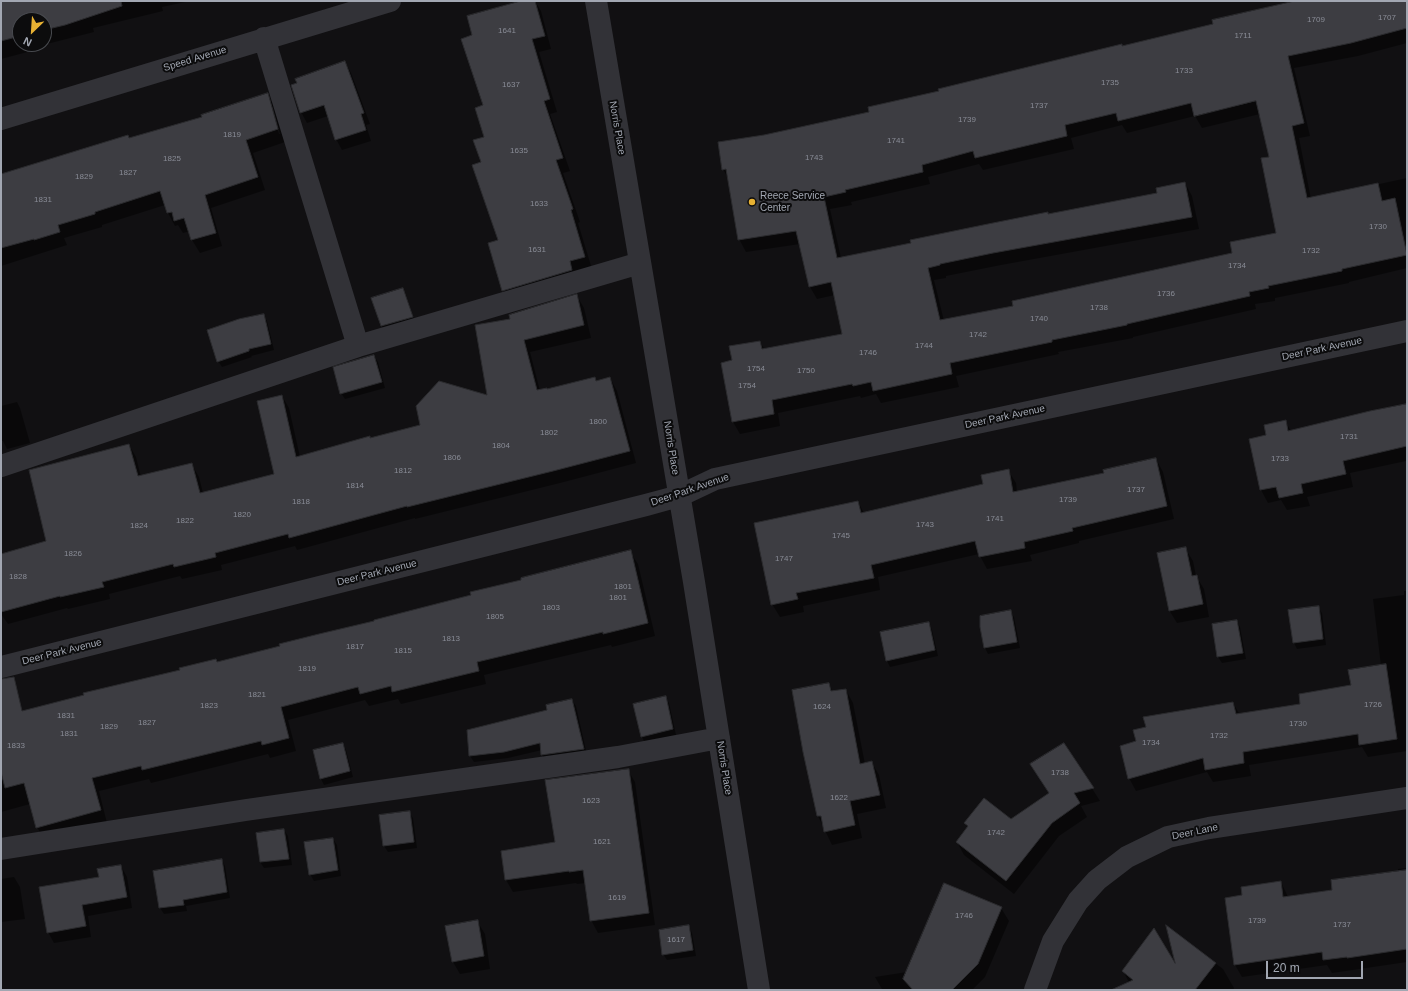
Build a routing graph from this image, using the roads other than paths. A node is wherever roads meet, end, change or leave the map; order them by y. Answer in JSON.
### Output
{"nodes":[{"id":1,"x":390,"y":1,"type":"edge"},
{"id":2,"x":596,"y":1,"type":"edge"},
{"id":3,"x":264,"y":38,"type":"junction"},
{"id":4,"x":1,"y":119,"type":"edge"},
{"id":5,"x":640,"y":263,"type":"junction"},
{"id":6,"x":1407,"y":331,"type":"edge"},
{"id":7,"x":358,"y":346,"type":"junction"},
{"id":8,"x":1,"y":466,"type":"edge"},
{"id":9,"x":679,"y":496,"type":"junction"},
{"id":10,"x":1,"y":668,"type":"edge"},
{"id":11,"x":719,"y":738,"type":"junction"},
{"id":12,"x":1407,"y":798,"type":"edge"},
{"id":13,"x":1,"y":849,"type":"edge"},
{"id":14,"x":759,"y":990,"type":"edge"},
{"id":15,"x":1035,"y":990,"type":"edge"}],
"edges":[{"from":1,"to":3,"type":"street","name":"Speed Avenue"},
{"from":2,"to":5,"type":"street","name":"Norris Place"},
{"from":3,"to":4,"type":"street","name":"Speed Avenue"},
{"from":3,"to":7,"type":"street"},
{"from":5,"to":7,"type":"street"},
{"from":5,"to":9,"type":"street","name":"Norris Place"},
{"from":6,"to":9,"type":"street","name":"Deer Park Avenue"},
{"from":7,"to":8,"type":"street"},
{"from":9,"to":10,"type":"street","name":"Deer Park Avenue"},
{"from":9,"to":11,"type":"street","name":"Norris Place"},
{"from":11,"to":13,"type":"street"},
{"from":11,"to":14,"type":"street","name":"Norris Place"},
{"from":12,"to":15,"type":"street","name":"Deer Lane"}]}
